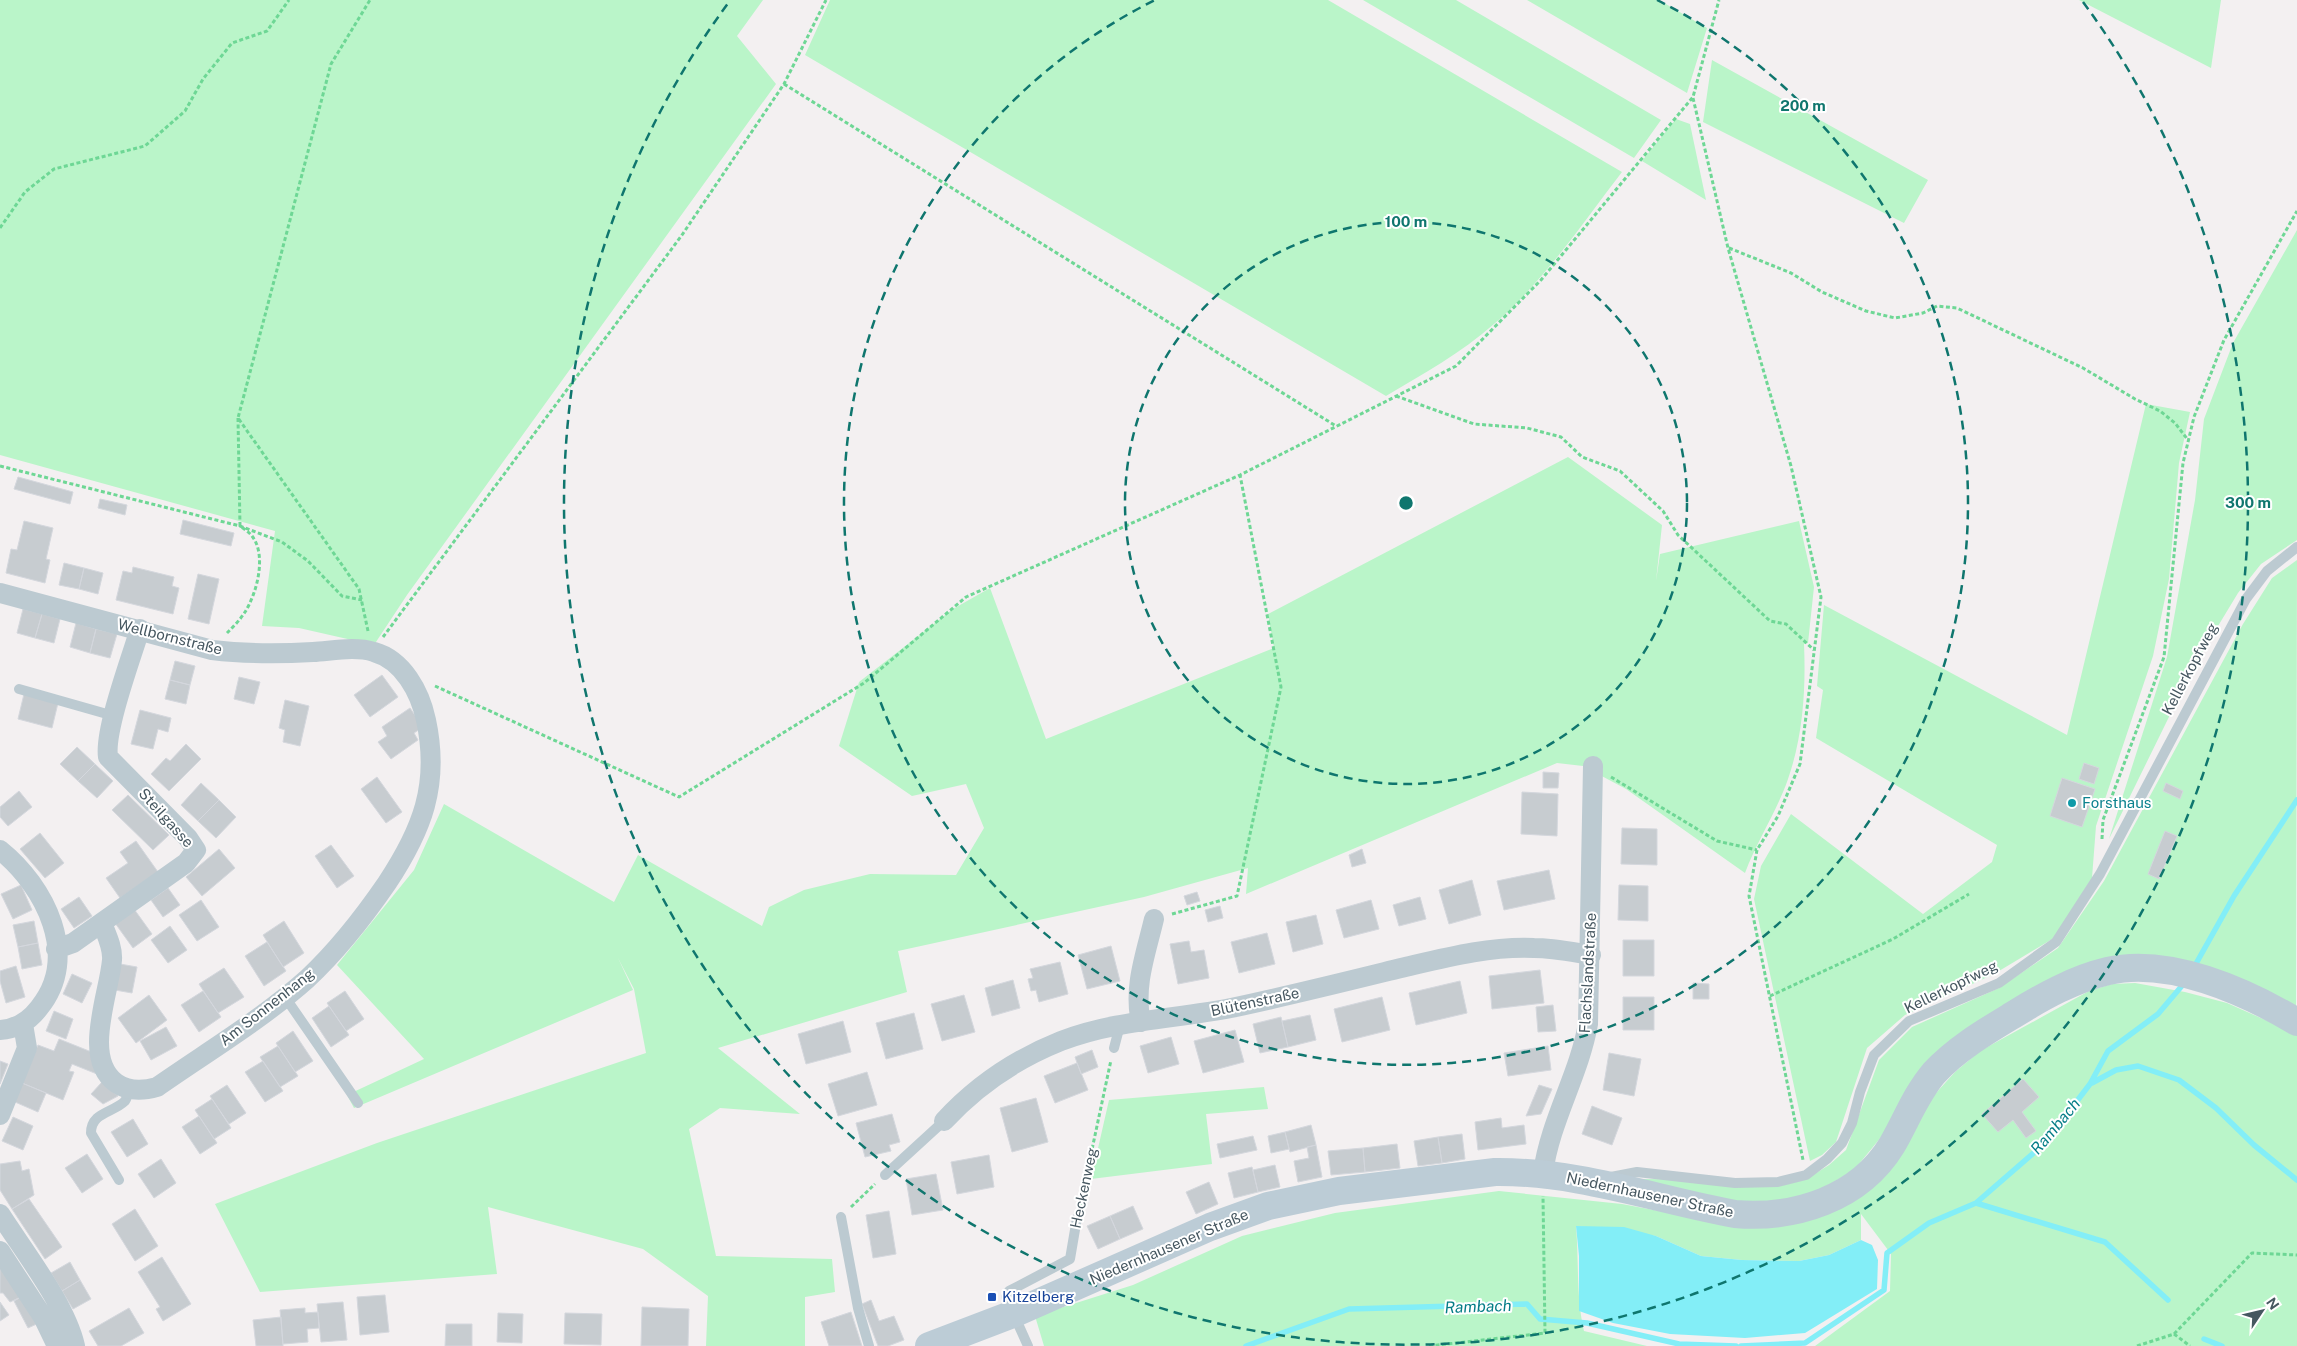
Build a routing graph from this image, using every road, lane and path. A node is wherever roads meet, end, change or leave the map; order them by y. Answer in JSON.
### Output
{"nodes":[{"id":1,"x":289,"y":0,"type":"edge"},
{"id":2,"x":370,"y":0,"type":"edge"},
{"id":3,"x":825,"y":0,"type":"edge"},
{"id":4,"x":1719,"y":0,"type":"edge"},
{"id":5,"x":784,"y":84,"type":"junction"},
{"id":6,"x":1693,"y":97,"type":"junction"},
{"id":7,"x":2297,"y":211,"type":"edge"},
{"id":8,"x":0,"y":228,"type":"edge"},
{"id":9,"x":1728,"y":248,"type":"junction"},
{"id":10,"x":1396,"y":396,"type":"junction"},
{"id":11,"x":238,"y":418,"type":"junction"},
{"id":12,"x":1337,"y":426,"type":"junction"},
{"id":13,"x":2189,"y":441,"type":"junction"},
{"id":14,"x":0,"y":466,"type":"edge"},
{"id":15,"x":1240,"y":475,"type":"junction"},
{"id":16,"x":240,"y":526,"type":"junction"},
{"id":17,"x":2297,"y":548,"type":"edge"},
{"id":18,"x":0,"y":593,"type":"edge"},
{"id":19,"x":362,"y":600,"type":"junction"},
{"id":20,"x":140,"y":629,"type":"junction"},
{"id":21,"x":212,"y":650,"type":"junction"},
{"id":22,"x":1814,"y":650,"type":"junction"},
{"id":23,"x":373,"y":651,"type":"junction"},
{"id":24,"x":403,"y":672,"type":"junction"},
{"id":25,"x":19,"y":689,"type":"dead end"},
{"id":26,"x":114,"y":716,"type":"junction"},
{"id":27,"x":1593,"y":766,"type":"joint"},
{"id":28,"x":0,"y":850,"type":"edge"},
{"id":29,"x":1757,"y":850,"type":"junction"},
{"id":30,"x":2100,"y":874,"type":"junction"},
{"id":31,"x":1969,"y":894,"type":"dead end"},
{"id":32,"x":1154,"y":919,"type":"joint"},
{"id":33,"x":102,"y":923,"type":"junction"},
{"id":34,"x":56,"y":949,"type":"junction"},
{"id":35,"x":1591,"y":954,"type":"junction"},
{"id":36,"x":1770,"y":996,"type":"junction"},
{"id":37,"x":285,"y":997,"type":"junction"},
{"id":38,"x":1141,"y":1022,"type":"junction"},
{"id":39,"x":2297,"y":1022,"type":"edge"},
{"id":40,"x":23,"y":1024,"type":"junction"},
{"id":41,"x":1120,"y":1025,"type":"junction"},
{"id":42,"x":0,"y":1030,"type":"edge"},
{"id":43,"x":1114,"y":1048,"type":"joint"},
{"id":44,"x":128,"y":1089,"type":"junction"},
{"id":45,"x":358,"y":1103,"type":"dead end"},
{"id":46,"x":0,"y":1115,"type":"edge"},
{"id":47,"x":944,"y":1121,"type":"joint"},
{"id":48,"x":1543,"y":1173,"type":"junction"},
{"id":49,"x":885,"y":1175,"type":"joint"},
{"id":50,"x":1806,"y":1175,"type":"junction"},
{"id":51,"x":119,"y":1180,"type":"dead end"},
{"id":52,"x":1591,"y":1182,"type":"junction"},
{"id":53,"x":0,"y":1214,"type":"edge"},
{"id":54,"x":841,"y":1217,"type":"joint"},
{"id":55,"x":1077,"y":1218,"type":"joint"},
{"id":56,"x":0,"y":1251,"type":"edge"},
{"id":57,"x":2297,"y":1255,"type":"edge"},
{"id":58,"x":1013,"y":1314,"type":"junction"},
{"id":59,"x":2174,"y":1334,"type":"junction"},
{"id":60,"x":946,"y":1343,"type":"edge"},
{"id":61,"x":57,"y":1346,"type":"edge"},
{"id":62,"x":75,"y":1346,"type":"edge"},
{"id":63,"x":869,"y":1346,"type":"edge"},
{"id":64,"x":1028,"y":1346,"type":"edge"},
{"id":65,"x":1429,"y":1346,"type":"edge"},
{"id":66,"x":2137,"y":1346,"type":"edge"},
{"id":67,"x":2190,"y":1346,"type":"edge"}],
"edges":[{"from":1,"to":8,"type":"path"},
{"from":2,"to":11,"type":"path"},
{"from":3,"to":5,"type":"path"},
{"from":4,"to":6,"type":"path"},
{"from":5,"to":12,"type":"path"},
{"from":5,"to":23,"type":"path"},
{"from":6,"to":9,"type":"path"},
{"from":6,"to":10,"type":"path"},
{"from":7,"to":13,"type":"path"},
{"from":9,"to":13,"type":"path"},
{"from":9,"to":22,"type":"path"},
{"from":10,"to":12,"type":"path"},
{"from":10,"to":22,"type":"path"},
{"from":11,"to":16,"type":"path"},
{"from":11,"to":19,"type":"path"},
{"from":12,"to":15,"type":"path"},
{"from":13,"to":30,"type":"path"},
{"from":14,"to":16,"type":"path"},
{"from":15,"to":24,"type":"path"},
{"from":15,"to":32,"type":"path"},
{"from":16,"to":19,"type":"path"},
{"from":16,"to":21,"type":"path"},
{"from":17,"to":30,"type":"lane","name":"Kellerkopfweg"},
{"from":18,"to":20,"type":"street","name":"Wellbornstraße"},
{"from":19,"to":23,"type":"path"},
{"from":20,"to":21,"type":"street","name":"Wellbornstraße"},
{"from":20,"to":26,"type":"street","name":"Steilgasse"},
{"from":21,"to":23,"type":"street","name":"Wellbornstraße"},
{"from":22,"to":29,"type":"path"},
{"from":23,"to":24,"type":"street","name":"Am Sonnenhang"},
{"from":24,"to":37,"type":"street","name":"Am Sonnenhang"},
{"from":25,"to":26,"type":"lane"},
{"from":26,"to":33,"type":"street","name":"Steilgasse"},
{"from":27,"to":29,"type":"path"},
{"from":27,"to":35,"type":"street","name":"Flachslandstraße"},
{"from":28,"to":34,"type":"street"},
{"from":29,"to":36,"type":"path"},
{"from":30,"to":50,"type":"lane","name":"Kellerkopfweg"},
{"from":31,"to":36,"type":"path"},
{"from":32,"to":38,"type":"street"},
{"from":33,"to":34,"type":"street","name":"Steilgasse"},
{"from":33,"to":44,"type":"street"},
{"from":34,"to":40,"type":"street"},
{"from":35,"to":38,"type":"street","name":"Blütenstraße"},
{"from":35,"to":48,"type":"street","name":"Flachslandstraße"},
{"from":36,"to":50,"type":"path"},
{"from":37,"to":44,"type":"street","name":"Am Sonnenhang"},
{"from":37,"to":45,"type":"lane"},
{"from":38,"to":41,"type":"street","name":"Blütenstraße"},
{"from":39,"to":52,"type":"main road","name":"Niedernhausener Straße"},
{"from":40,"to":42,"type":"street"},
{"from":40,"to":46,"type":"street"},
{"from":41,"to":43,"type":"lane"},
{"from":41,"to":47,"type":"street","name":"Blütenstraße"},
{"from":43,"to":55,"type":"path","name":"Heckenweg"},
{"from":44,"to":51,"type":"lane"},
{"from":47,"to":49,"type":"lane"},
{"from":48,"to":52,"type":"main road","name":"Niedernhausener Straße"},
{"from":48,"to":58,"type":"main road","name":"Niedernhausener Straße"},
{"from":48,"to":65,"type":"path"},
{"from":49,"to":54,"type":"path"},
{"from":50,"to":52,"type":"lane","name":"Kellerkopfweg"},
{"from":53,"to":62,"type":"street"},
{"from":54,"to":63,"type":"lane"},
{"from":55,"to":58,"type":"lane","name":"Heckenweg"},
{"from":56,"to":61,"type":"street"},
{"from":57,"to":59,"type":"path"},
{"from":58,"to":60,"type":"main road","name":"Niedernhausener Straße"},
{"from":58,"to":64,"type":"lane"},
{"from":59,"to":66,"type":"path"},
{"from":59,"to":67,"type":"path"}]}
